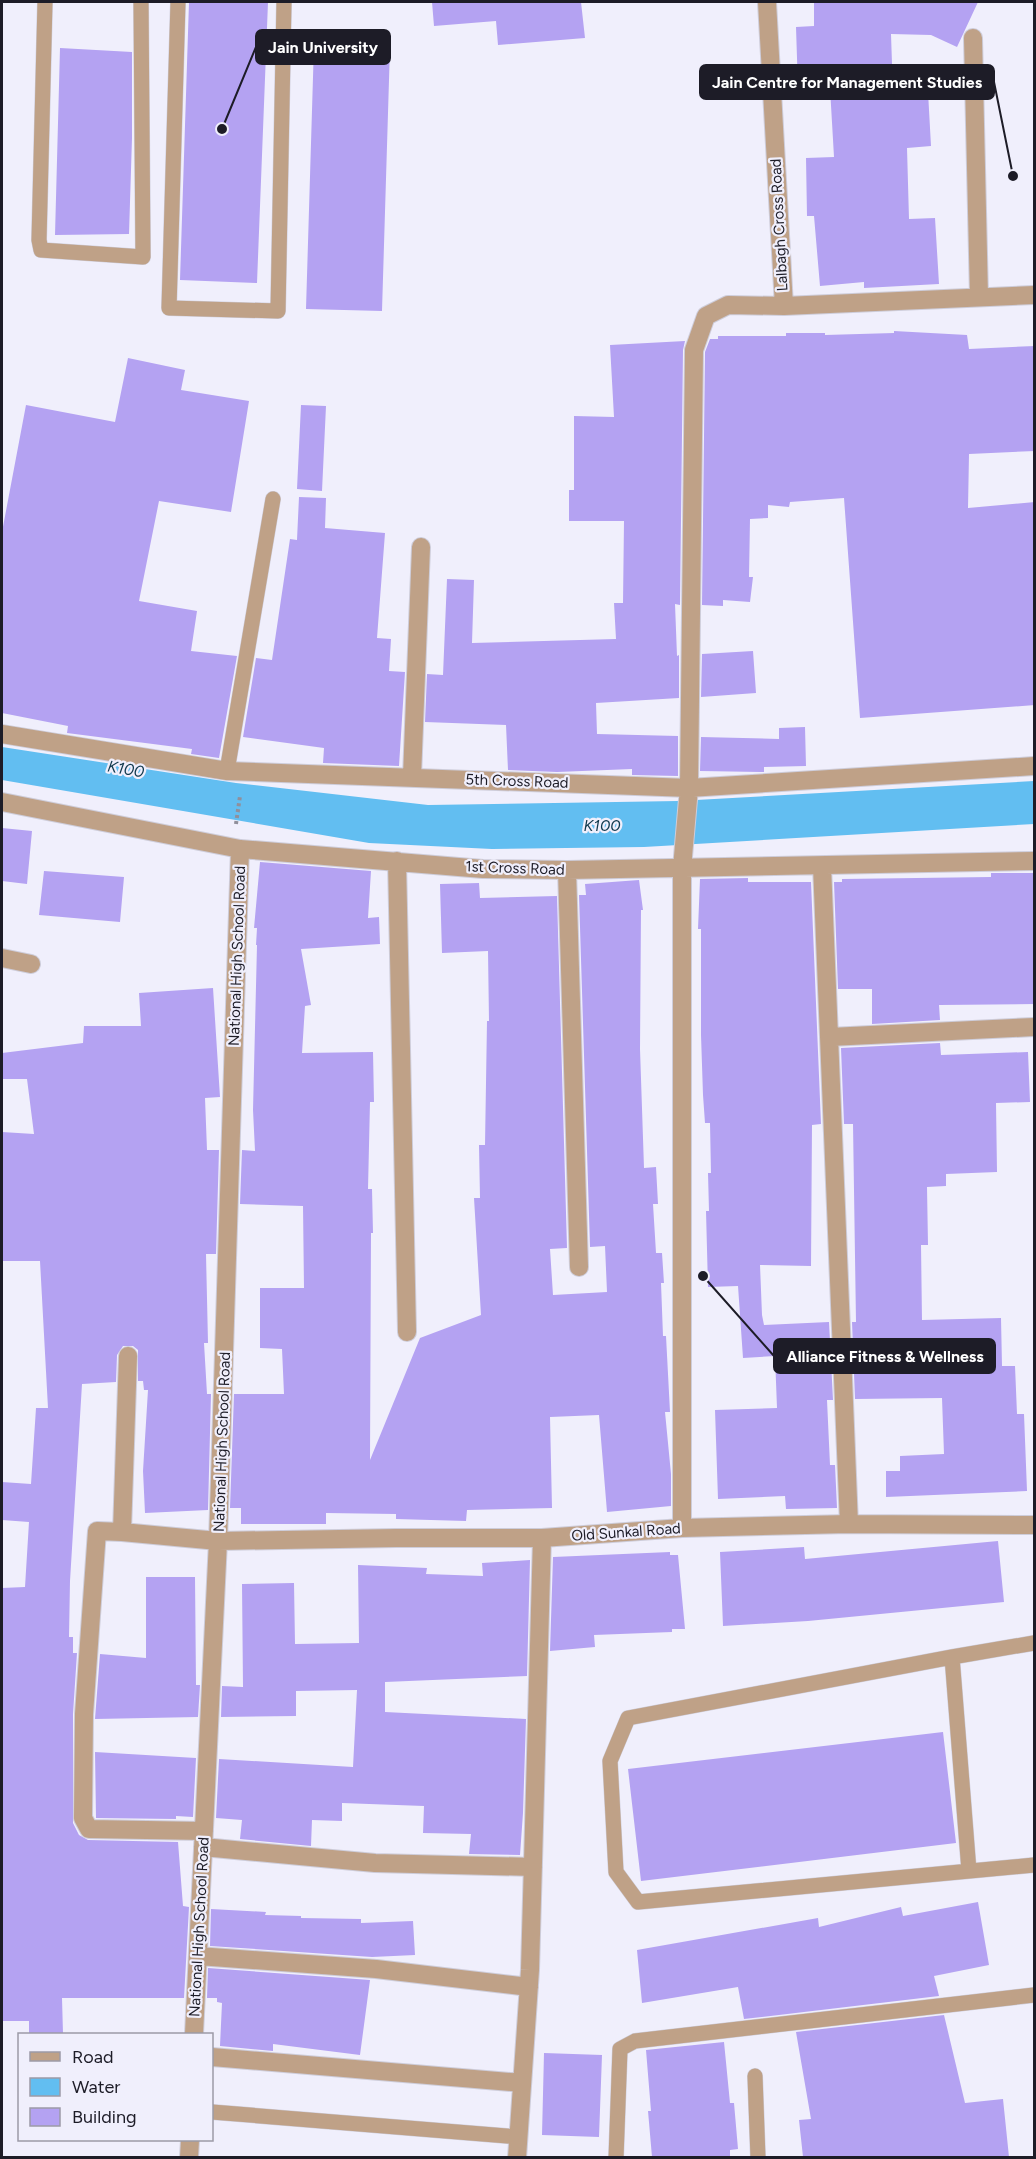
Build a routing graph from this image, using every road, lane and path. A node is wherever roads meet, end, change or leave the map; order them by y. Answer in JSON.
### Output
{"nodes":[{"id":1,"x":45,"y":2,"type":"edge"},
{"id":2,"x":141,"y":2,"type":"edge"},
{"id":3,"x":178,"y":2,"type":"edge"},
{"id":4,"x":284,"y":2,"type":"edge"},
{"id":5,"x":767,"y":2,"type":"edge"},
{"id":6,"x":974,"y":38,"type":"dead end"},
{"id":7,"x":1035,"y":295,"type":"edge"},
{"id":8,"x":979,"y":297,"type":"junction"},
{"id":9,"x":784,"y":306,"type":"junction"},
{"id":10,"x":273,"y":499,"type":"dead end"},
{"id":11,"x":421,"y":547,"type":"dead end"},
{"id":12,"x":2,"y":735,"type":"edge"},
{"id":13,"x":1035,"y":766,"type":"edge"},
{"id":14,"x":227,"y":771,"type":"junction"},
{"id":15,"x":412,"y":777,"type":"junction"},
{"id":16,"x":241,"y":793,"type":"dead end"},
{"id":17,"x":688,"y":793,"type":"junction"},
{"id":18,"x":2,"y":802,"type":"edge"},
{"id":19,"x":237,"y":820,"type":"dead end"},
{"id":20,"x":240,"y":849,"type":"junction"},
{"id":21,"x":397,"y":861,"type":"junction"},
{"id":22,"x":1035,"y":861,"type":"edge"},
{"id":23,"x":822,"y":866,"type":"junction"},
{"id":24,"x":682,"y":868,"type":"junction"},
{"id":25,"x":567,"y":870,"type":"junction"},
{"id":26,"x":2,"y":958,"type":"edge"},
{"id":27,"x":32,"y":964,"type":"dead end"},
{"id":28,"x":1035,"y":1027,"type":"edge"},
{"id":29,"x":830,"y":1037,"type":"junction"},
{"id":30,"x":579,"y":1267,"type":"dead end"},
{"id":31,"x":407,"y":1332,"type":"dead end"},
{"id":32,"x":128,"y":1356,"type":"dead end"},
{"id":33,"x":849,"y":1524,"type":"junction"},
{"id":34,"x":1035,"y":1525,"type":"edge"},
{"id":35,"x":682,"y":1528,"type":"junction"},
{"id":36,"x":122,"y":1532,"type":"junction"},
{"id":37,"x":542,"y":1538,"type":"junction"},
{"id":38,"x":218,"y":1541,"type":"junction"},
{"id":39,"x":1035,"y":1643,"type":"edge"},
{"id":40,"x":951,"y":1657,"type":"junction"},
{"id":41,"x":204,"y":1839,"type":"junction"},
{"id":42,"x":1035,"y":1865,"type":"edge"},
{"id":43,"x":533,"y":1867,"type":"junction"},
{"id":44,"x":969,"y":1871,"type":"junction"},
{"id":45,"x":198,"y":1956,"type":"junction"},
{"id":46,"x":529,"y":1987,"type":"junction"},
{"id":47,"x":1035,"y":1995,"type":"edge"},
{"id":48,"x":194,"y":2033,"type":"edge"},
{"id":49,"x":213,"y":2057,"type":"edge"},
{"id":50,"x":756,"y":2076,"type":"dead end"},
{"id":51,"x":522,"y":2083,"type":"junction"},
{"id":52,"x":213,"y":2112,"type":"edge"},
{"id":53,"x":518,"y":2137,"type":"junction"},
{"id":54,"x":190,"y":2141,"type":"edge"},
{"id":55,"x":189,"y":2157,"type":"edge"},
{"id":56,"x":517,"y":2157,"type":"edge"},
{"id":57,"x":616,"y":2157,"type":"edge"},
{"id":58,"x":758,"y":2157,"type":"edge"}],
"edges":[{"from":1,"to":2,"type":"lane"},
{"from":3,"to":4,"type":"lane"},
{"from":5,"to":9,"type":"street","name":"Lalbagh Cross Road"},
{"from":6,"to":8,"type":"street"},
{"from":7,"to":8,"type":"street","name":"Lalbagh Cross Road"},
{"from":8,"to":9,"type":"street","name":"Lalbagh Cross Road"},
{"from":9,"to":17,"type":"street"},
{"from":10,"to":14,"type":"lane"},
{"from":11,"to":15,"type":"street"},
{"from":12,"to":14,"type":"street","name":"5th Cross Road"},
{"from":13,"to":17,"type":"street","name":"5th Cross Road"},
{"from":14,"to":15,"type":"street","name":"5th Cross Road"},
{"from":15,"to":17,"type":"street","name":"5th Cross Road"},
{"from":16,"to":19,"type":"path"},
{"from":17,"to":24,"type":"street"},
{"from":18,"to":20,"type":"street","name":"1st Cross Road"},
{"from":20,"to":21,"type":"street","name":"1st Cross Road"},
{"from":20,"to":38,"type":"street","name":"National High School Road"},
{"from":21,"to":25,"type":"street","name":"1st Cross Road"},
{"from":21,"to":31,"type":"street"},
{"from":22,"to":23,"type":"street","name":"1st Cross Road"},
{"from":23,"to":24,"type":"street","name":"1st Cross Road"},
{"from":23,"to":29,"type":"street"},
{"from":24,"to":25,"type":"street","name":"1st Cross Road"},
{"from":24,"to":35,"type":"street"},
{"from":25,"to":30,"type":"street"},
{"from":26,"to":27,"type":"street"},
{"from":28,"to":29,"type":"street"},
{"from":29,"to":33,"type":"street"},
{"from":32,"to":36,"type":"street"},
{"from":33,"to":34,"type":"street","name":"Old Sunkal Road"},
{"from":33,"to":35,"type":"street","name":"Old Sunkal Road"},
{"from":35,"to":37,"type":"street","name":"Old Sunkal Road"},
{"from":36,"to":38,"type":"street","name":"Old Sunkal Road"},
{"from":36,"to":41,"type":"street","name":"Old Sunkal Road"},
{"from":37,"to":38,"type":"street","name":"Old Sunkal Road"},
{"from":37,"to":43,"type":"street"},
{"from":38,"to":41,"type":"street","name":"National High School Road"},
{"from":39,"to":40,"type":"lane"},
{"from":40,"to":44,"type":"lane"},
{"from":40,"to":44,"type":"lane"},
{"from":41,"to":43,"type":"street"},
{"from":41,"to":45,"type":"street","name":"National High School Road"},
{"from":42,"to":44,"type":"lane"},
{"from":43,"to":46,"type":"street"},
{"from":45,"to":46,"type":"street"},
{"from":45,"to":48,"type":"street","name":"National High School Road"},
{"from":46,"to":51,"type":"street"},
{"from":47,"to":57,"type":"lane"},
{"from":49,"to":51,"type":"street"},
{"from":50,"to":58,"type":"lane"},
{"from":51,"to":53,"type":"street"},
{"from":52,"to":53,"type":"lane"},
{"from":53,"to":56,"type":"street"},
{"from":54,"to":55,"type":"street"}]}
